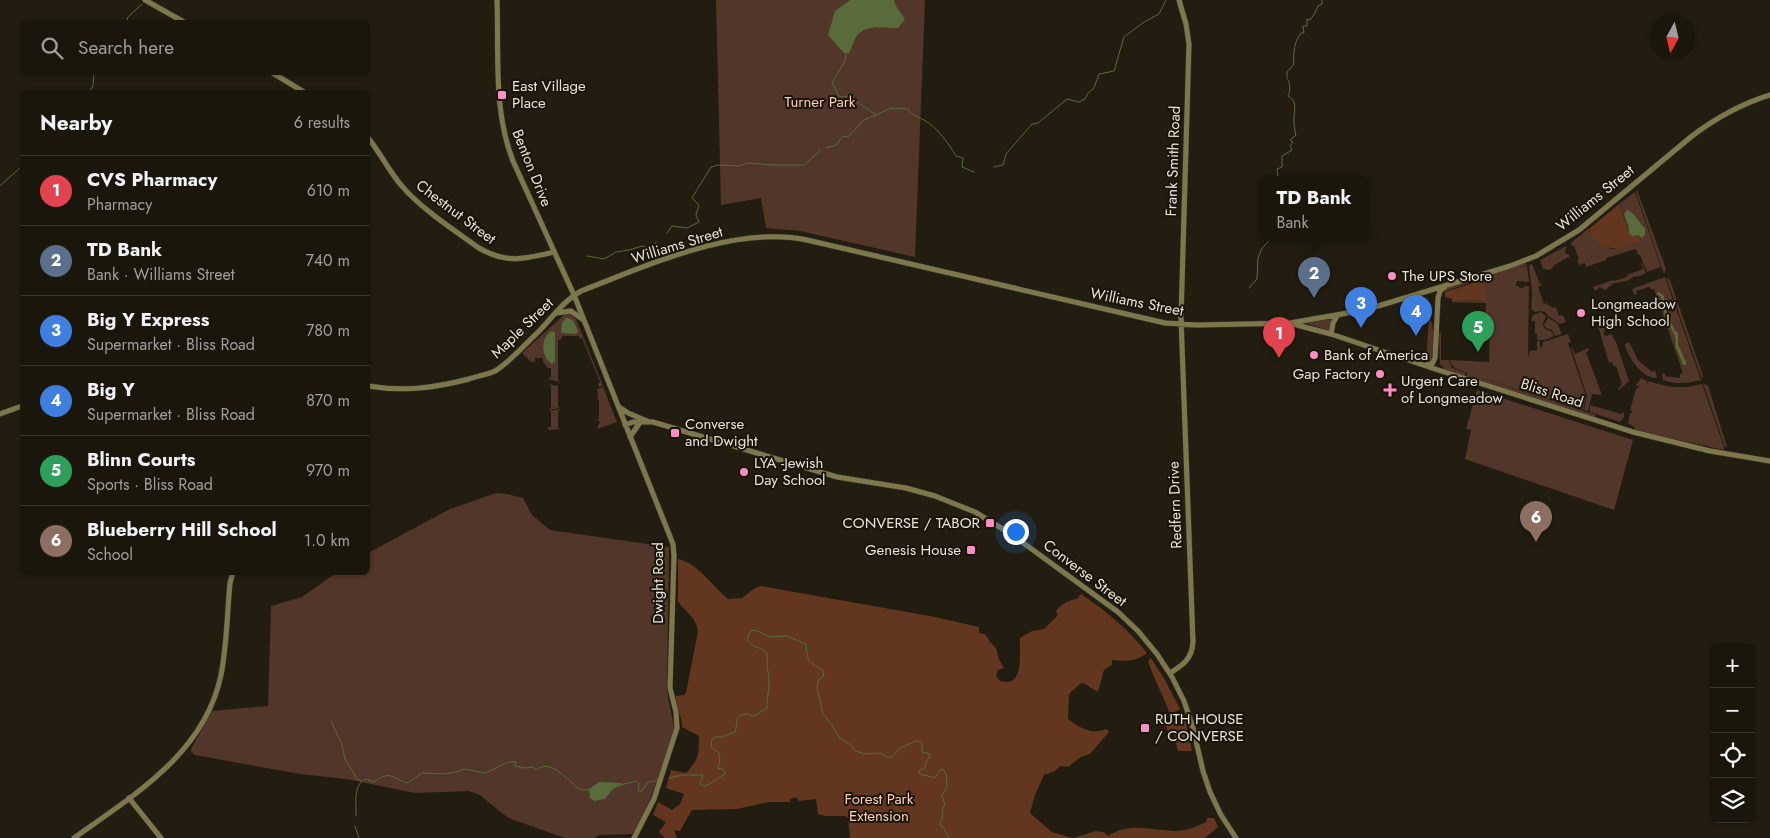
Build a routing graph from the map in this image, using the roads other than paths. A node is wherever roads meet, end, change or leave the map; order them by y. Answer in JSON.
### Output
{"nodes":[{"id":1,"x":145,"y":0,"type":"edge"},
{"id":2,"x":497,"y":0,"type":"edge"},
{"id":3,"x":1179,"y":0,"type":"edge"},
{"id":4,"x":180,"y":20,"type":"edge"},
{"id":5,"x":276,"y":75,"type":"edge"},
{"id":6,"x":301,"y":90,"type":"edge"},
{"id":7,"x":1770,"y":95,"type":"edge"},
{"id":8,"x":370,"y":140,"type":"edge"},
{"id":9,"x":554,"y":252,"type":"junction"},
{"id":10,"x":1447,"y":286,"type":"junction"},
{"id":11,"x":1427,"y":291,"type":"junction"},
{"id":12,"x":574,"y":295,"type":"junction"},
{"id":13,"x":1437,"y":305,"type":"junction"},
{"id":14,"x":555,"y":313,"type":"junction"},
{"id":15,"x":1337,"y":316,"type":"junction"},
{"id":16,"x":584,"y":320,"type":"junction"},
{"id":17,"x":1290,"y":323,"type":"junction"},
{"id":18,"x":1182,"y":324,"type":"junction"},
{"id":19,"x":1331,"y":334,"type":"junction"},
{"id":20,"x":1435,"y":356,"type":"junction"},
{"id":21,"x":1426,"y":365,"type":"junction"},
{"id":22,"x":1443,"y":371,"type":"junction"},
{"id":23,"x":370,"y":386,"type":"edge"},
{"id":24,"x":20,"y":407,"type":"edge"},
{"id":25,"x":618,"y":407,"type":"junction"},
{"id":26,"x":0,"y":414,"type":"edge"},
{"id":27,"x":641,"y":421,"type":"junction"},
{"id":28,"x":648,"y":421,"type":"junction"},
{"id":29,"x":625,"y":425,"type":"junction"},
{"id":30,"x":630,"y":437,"type":"junction"},
{"id":31,"x":1770,"y":461,"type":"edge"},
{"id":32,"x":232,"y":575,"type":"edge"},
{"id":33,"x":1170,"y":673,"type":"junction"},
{"id":34,"x":130,"y":798,"type":"junction"},
{"id":35,"x":74,"y":838,"type":"edge"},
{"id":36,"x":161,"y":838,"type":"edge"},
{"id":37,"x":634,"y":838,"type":"edge"},
{"id":38,"x":1236,"y":838,"type":"edge"}],
"edges":[{"from":1,"to":4,"type":"main road"},
{"from":2,"to":9,"type":"main road","name":"Benton Drive"},
{"from":3,"to":18,"type":"main road","name":"Frank Smith Road"},
{"from":5,"to":6,"type":"main road"},
{"from":7,"to":10,"type":"main road","name":"Williams Street"},
{"from":8,"to":9,"type":"main road","name":"Chestnut Street"},
{"from":9,"to":12,"type":"main road","name":"Dwight Road"},
{"from":10,"to":11,"type":"main road","name":"Williams Street"},
{"from":10,"to":13,"type":"main road"},
{"from":11,"to":13,"type":"main road"},
{"from":11,"to":15,"type":"main road","name":"Williams Street"},
{"from":12,"to":14,"type":"main road","name":"Maple Street"},
{"from":12,"to":16,"type":"main road","name":"Dwight Road"},
{"from":12,"to":18,"type":"main road","name":"Williams Street"},
{"from":13,"to":20,"type":"main road"},
{"from":14,"to":16,"type":"main road"},
{"from":14,"to":23,"type":"main road","name":"Maple Street"},
{"from":15,"to":17,"type":"main road","name":"Williams Street"},
{"from":15,"to":19,"type":"main road"},
{"from":16,"to":25,"type":"main road","name":"Dwight Road"},
{"from":17,"to":18,"type":"main road","name":"Williams Street"},
{"from":17,"to":19,"type":"main road","name":"Bliss Road"},
{"from":18,"to":33,"type":"main road","name":"Redfern Drive"},
{"from":19,"to":21,"type":"main road","name":"Bliss Road"},
{"from":20,"to":21,"type":"main road"},
{"from":20,"to":22,"type":"main road"},
{"from":21,"to":22,"type":"main road","name":"Bliss Road"},
{"from":22,"to":31,"type":"main road","name":"Bliss Road"},
{"from":24,"to":26,"type":"main road"},
{"from":25,"to":28,"type":"main road"},
{"from":25,"to":29,"type":"main road","name":"Dwight Road"},
{"from":27,"to":28,"type":"main road","name":"Converse Street"},
{"from":27,"to":29,"type":"main road","name":"Converse Street"},
{"from":27,"to":30,"type":"main road"},
{"from":28,"to":33,"type":"main road","name":"Converse Street"},
{"from":29,"to":30,"type":"main road","name":"Dwight Road"},
{"from":30,"to":37,"type":"main road","name":"Dwight Road"},
{"from":32,"to":34,"type":"main road"},
{"from":33,"to":38,"type":"main road","name":"Converse Street"},
{"from":34,"to":35,"type":"main road"},
{"from":34,"to":36,"type":"main road"}]}
